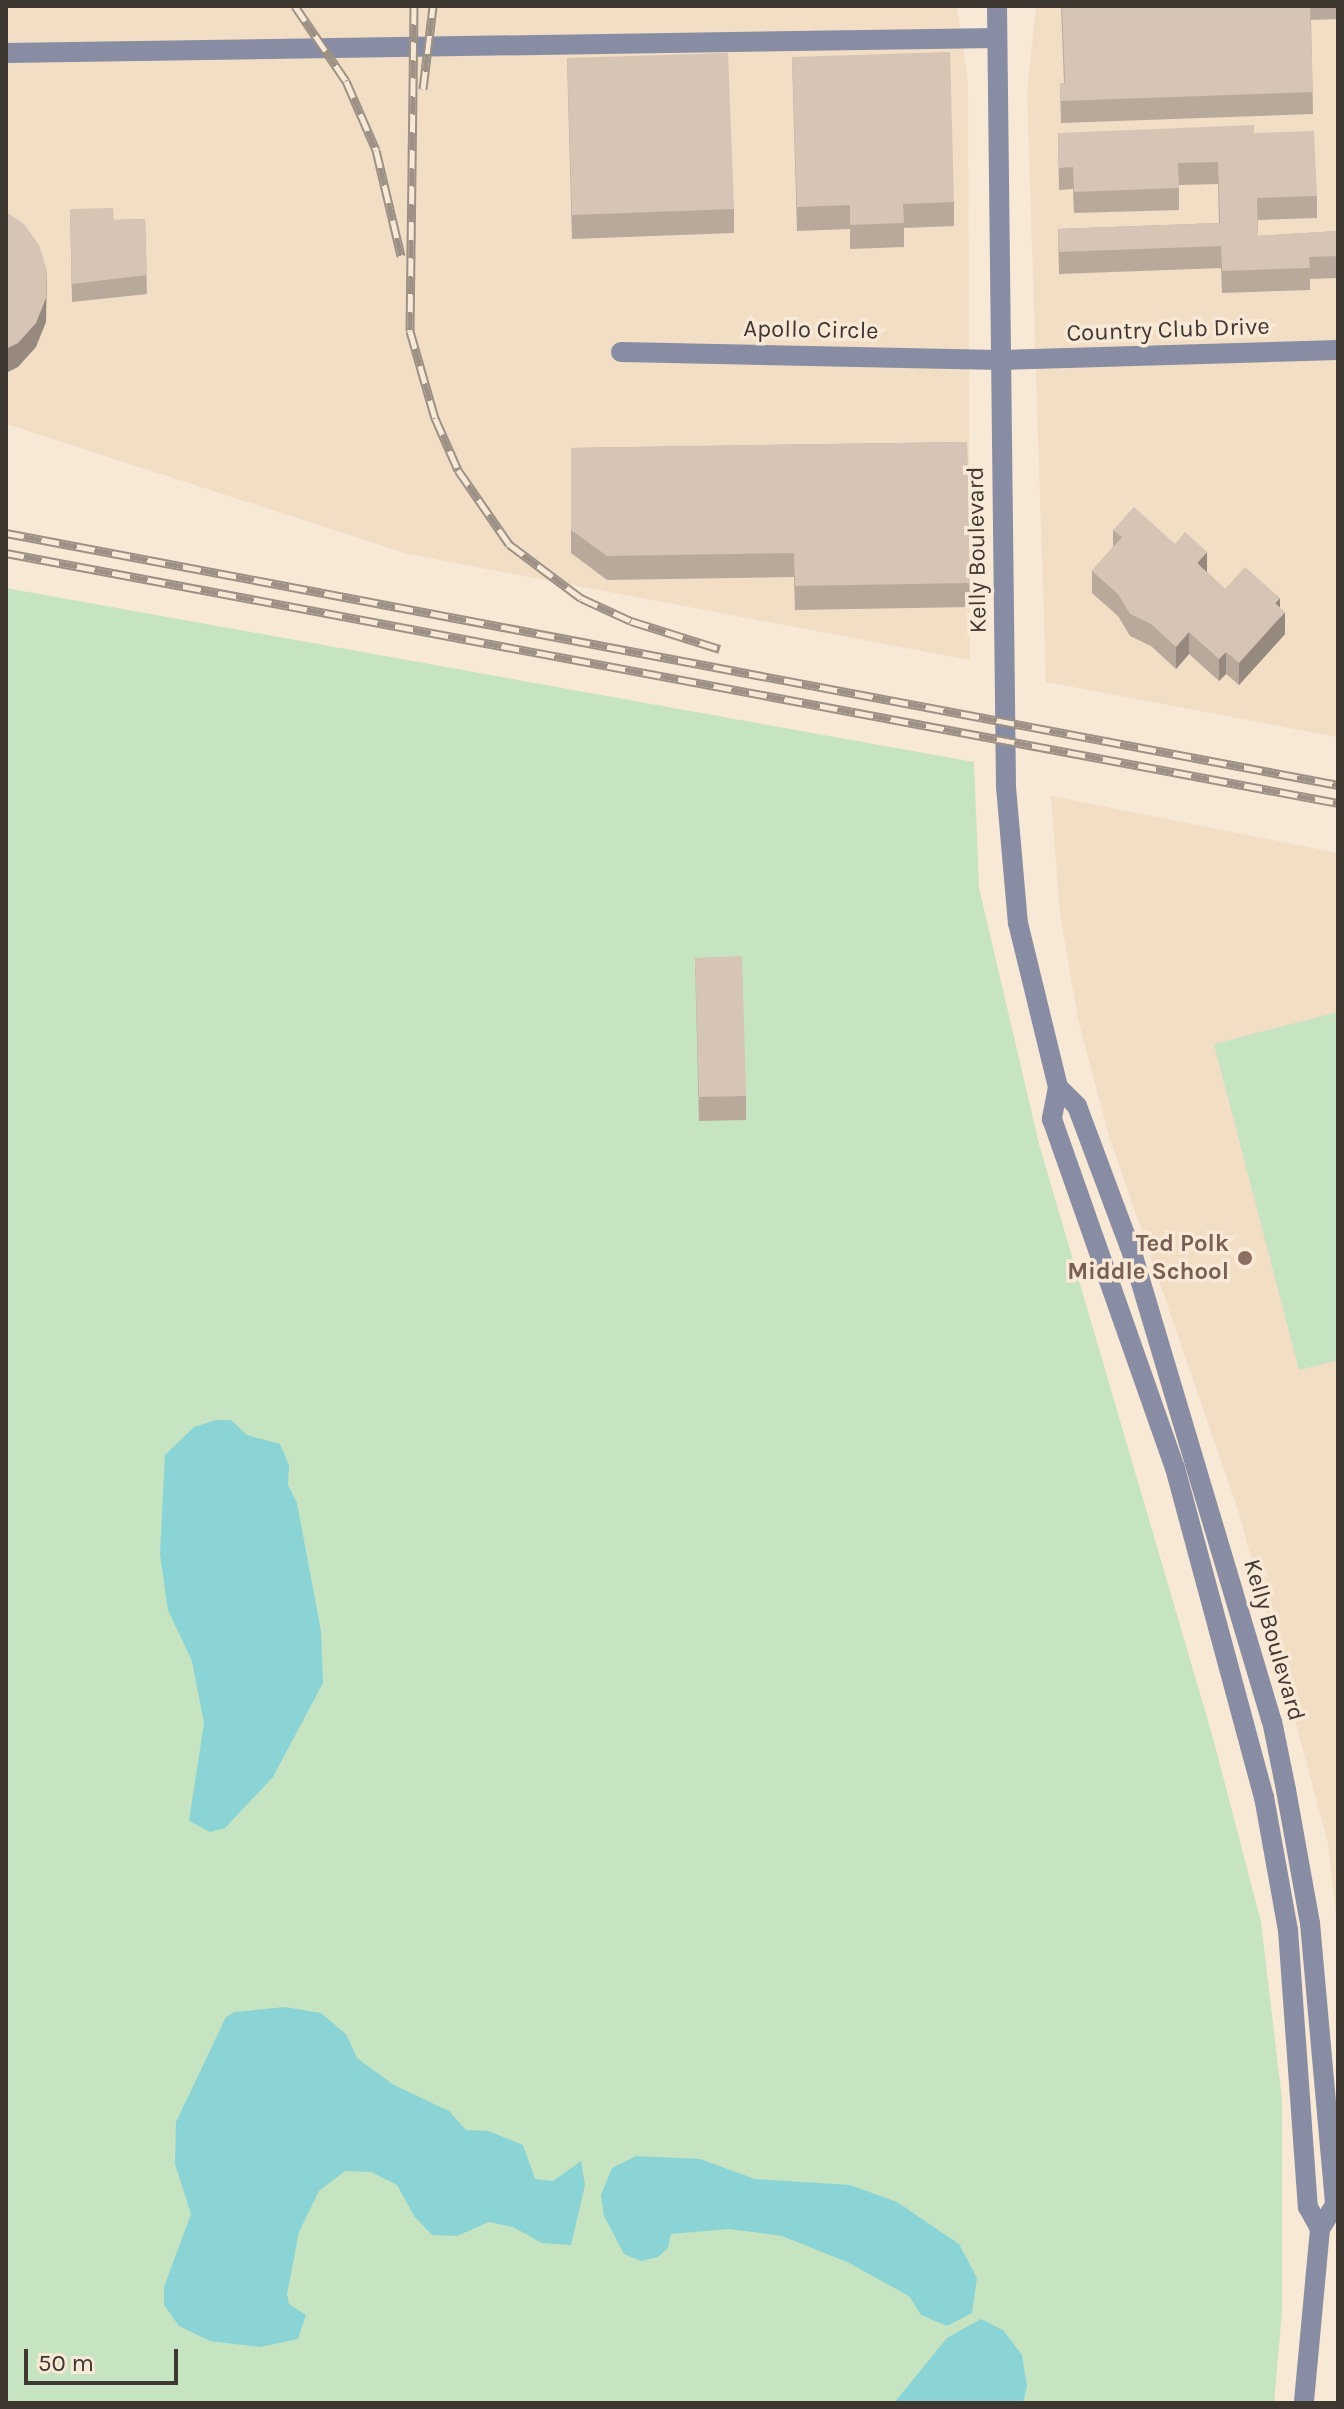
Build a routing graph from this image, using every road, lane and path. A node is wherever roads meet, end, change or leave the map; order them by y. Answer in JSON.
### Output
{"nodes":[{"id":1,"x":997,"y":6,"type":"edge"},
{"id":2,"x":997,"y":38,"type":"junction"},
{"id":3,"x":6,"y":53,"type":"edge"},
{"id":4,"x":1338,"y":350,"type":"edge"},
{"id":5,"x":621,"y":352,"type":"dead end"},
{"id":6,"x":999,"y":360,"type":"junction"},
{"id":7,"x":1058,"y":1087,"type":"junction"},
{"id":8,"x":1232,"y":1584,"type":"junction"},
{"id":9,"x":1208,"y":1591,"type":"junction"},
{"id":10,"x":1320,"y":2229,"type":"junction"},
{"id":11,"x":1304,"y":2403,"type":"edge"}],
"edges":[{"from":1,"to":2,"type":"street","name":"Kelly Boulevard"},
{"from":2,"to":3,"type":"street"},
{"from":2,"to":6,"type":"street","name":"Kelly Boulevard"},
{"from":4,"to":6,"type":"street","name":"Country Club Drive"},
{"from":5,"to":6,"type":"street","name":"Apollo Circle"},
{"from":6,"to":7,"type":"street","name":"Kelly Boulevard"},
{"from":7,"to":8,"type":"street","name":"Kelly Boulevard"},
{"from":7,"to":9,"type":"street","name":"Kelly Boulevard"},
{"from":8,"to":9,"type":"street"},
{"from":8,"to":10,"type":"street","name":"Kelly Boulevard"},
{"from":9,"to":10,"type":"street","name":"Kelly Boulevard"},
{"from":10,"to":11,"type":"street","name":"Kelly Boulevard"}]}
